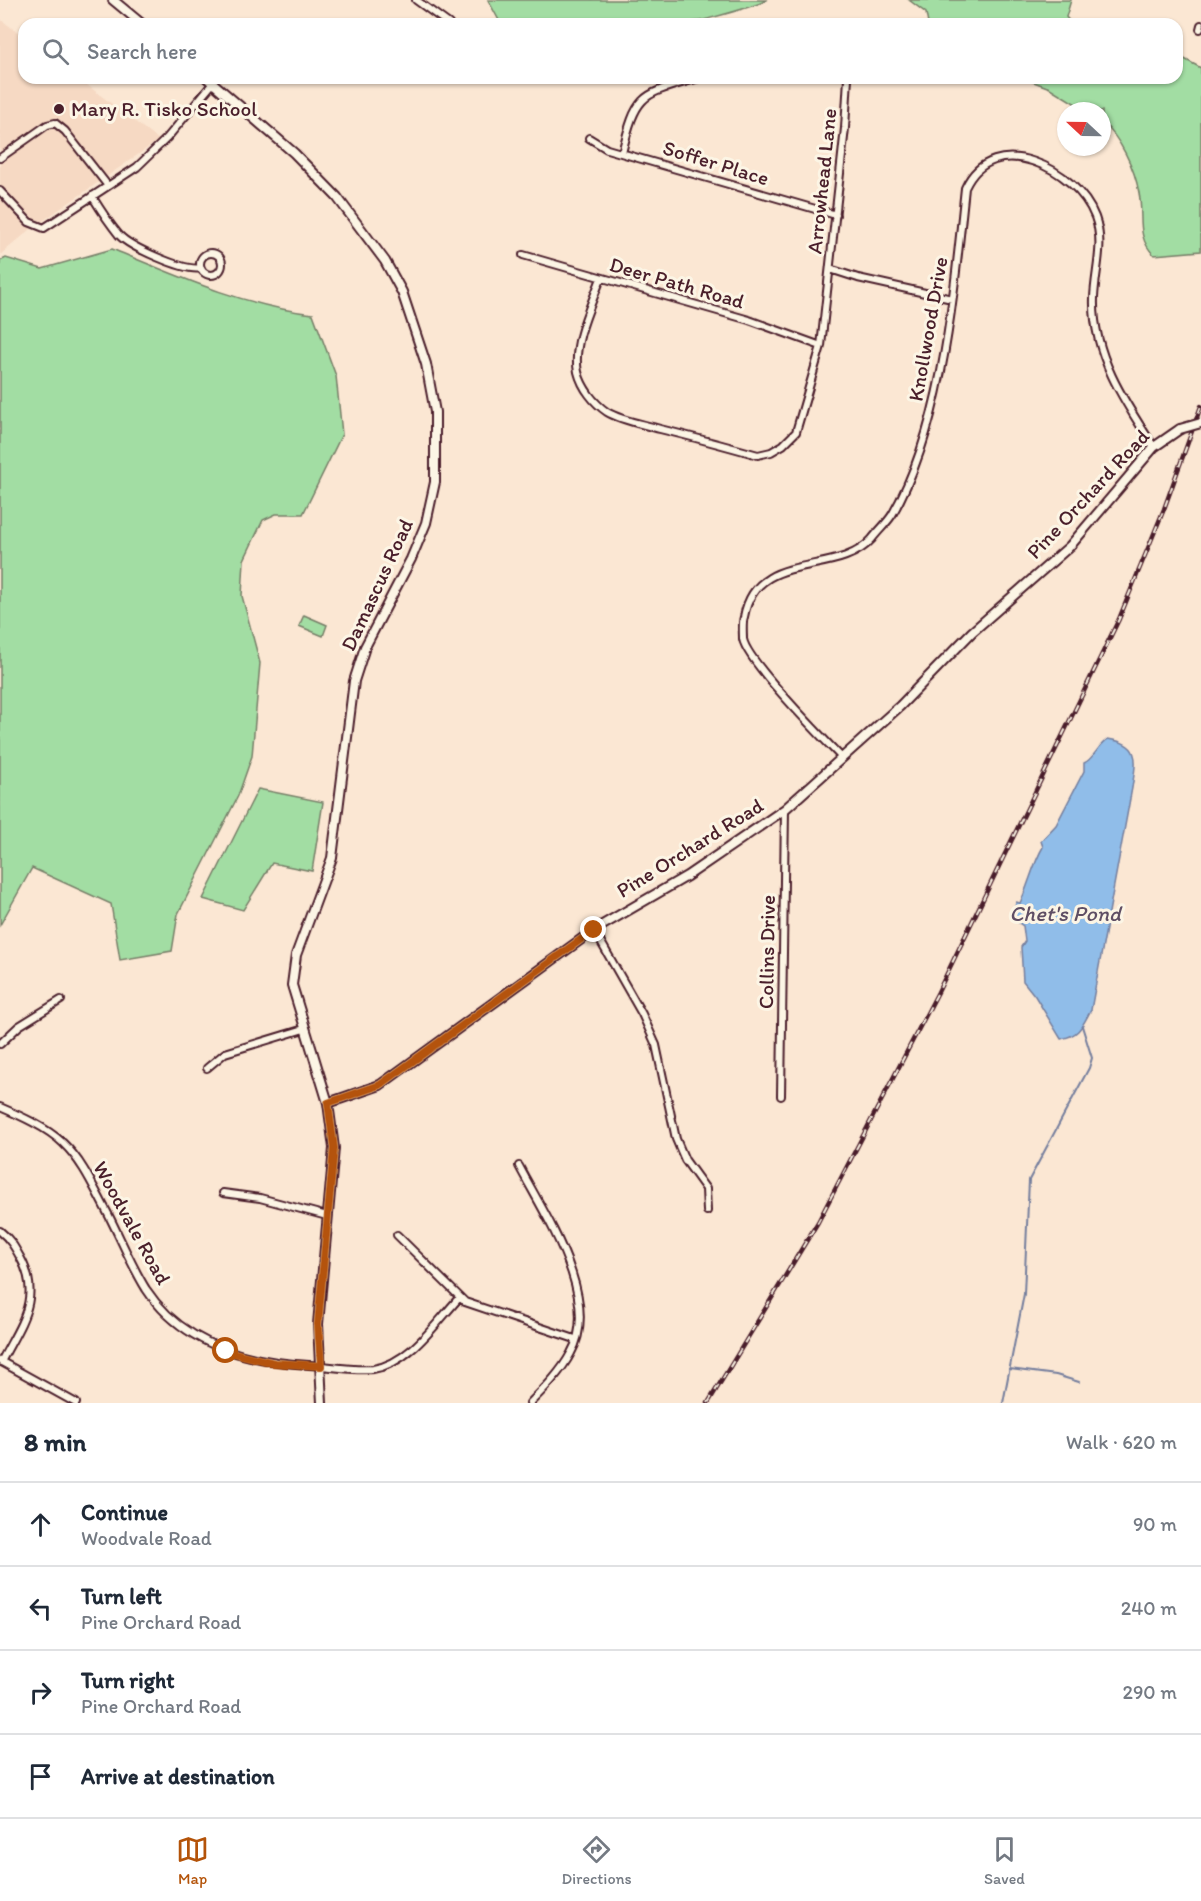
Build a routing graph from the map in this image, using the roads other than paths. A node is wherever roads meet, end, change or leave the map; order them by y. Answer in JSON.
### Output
{"nodes":[{"id":1,"x":114,"y":0,"type":"edge"},
{"id":2,"x":416,"y":0,"type":"edge"},
{"id":3,"x":135,"y":18,"type":"edge"},
{"id":4,"x":441,"y":18,"type":"edge"},
{"id":5,"x":208,"y":84,"type":"edge"},
{"id":6,"x":214,"y":84,"type":"edge"},
{"id":7,"x":678,"y":84,"type":"edge"},
{"id":8,"x":847,"y":84,"type":"edge"},
{"id":9,"x":589,"y":138,"type":"dead end"},
{"id":10,"x":622,"y":153,"type":"junction"},
{"id":11,"x":0,"y":158,"type":"edge"},
{"id":12,"x":108,"y":186,"type":"junction"},
{"id":13,"x":0,"y":191,"type":"edge"},
{"id":14,"x":92,"y":196,"type":"junction"},
{"id":15,"x":836,"y":215,"type":"junction"},
{"id":16,"x":523,"y":255,"type":"dead end"},
{"id":17,"x":201,"y":268,"type":"dead end"},
{"id":18,"x":830,"y":269,"type":"junction"},
{"id":19,"x":601,"y":278,"type":"junction"},
{"id":20,"x":952,"y":299,"type":"junction"},
{"id":21,"x":821,"y":346,"type":"junction"},
{"id":22,"x":1201,"y":423,"type":"edge"},
{"id":23,"x":1154,"y":447,"type":"junction"},
{"id":24,"x":842,"y":758,"type":"junction"},
{"id":25,"x":785,"y":809,"type":"junction"},
{"id":26,"x":594,"y":930,"type":"junction"},
{"id":27,"x":62,"y":1000,"type":"dead end"},
{"id":28,"x":304,"y":1029,"type":"junction"},
{"id":29,"x":0,"y":1044,"type":"edge"},
{"id":30,"x":207,"y":1068,"type":"dead end"},
{"id":31,"x":781,"y":1096,"type":"dead end"},
{"id":32,"x":328,"y":1103,"type":"junction"},
{"id":33,"x":0,"y":1107,"type":"edge"},
{"id":34,"x":519,"y":1166,"type":"dead end"},
{"id":35,"x":223,"y":1192,"type":"dead end"},
{"id":36,"x":707,"y":1211,"type":"dead end"},
{"id":37,"x":327,"y":1216,"type":"junction"},
{"id":38,"x":0,"y":1232,"type":"edge"},
{"id":39,"x":397,"y":1235,"type":"dead end"},
{"id":40,"x":459,"y":1298,"type":"junction"},
{"id":41,"x":575,"y":1339,"type":"junction"},
{"id":42,"x":1,"y":1361,"type":"edge"},
{"id":43,"x":321,"y":1366,"type":"junction"},
{"id":44,"x":76,"y":1403,"type":"edge"},
{"id":45,"x":322,"y":1403,"type":"edge"},
{"id":46,"x":530,"y":1403,"type":"edge"}],
"edges":[{"from":1,"to":3,"type":"street"},
{"from":2,"to":4,"type":"street"},
{"from":5,"to":12,"type":"street"},
{"from":6,"to":28,"type":"street","name":"Damascus Road"},
{"from":7,"to":10,"type":"street"},
{"from":8,"to":15,"type":"street","name":"Arrowhead Lane"},
{"from":9,"to":10,"type":"street","name":"Soffer Place"},
{"from":10,"to":15,"type":"street","name":"Soffer Place"},
{"from":11,"to":12,"type":"street"},
{"from":12,"to":14,"type":"street"},
{"from":13,"to":14,"type":"street"},
{"from":14,"to":17,"type":"street"},
{"from":15,"to":18,"type":"street","name":"Arrowhead Lane"},
{"from":16,"to":19,"type":"street","name":"Deer Path Road"},
{"from":18,"to":20,"type":"street","name":"Arrowhead Lane"},
{"from":18,"to":21,"type":"street"},
{"from":19,"to":21,"type":"street","name":"Deer Path Road"},
{"from":19,"to":21,"type":"street"},
{"from":20,"to":23,"type":"street","name":"Knollwood Drive"},
{"from":20,"to":24,"type":"street","name":"Knollwood Drive"},
{"from":22,"to":23,"type":"street","name":"Pine Orchard Road","bridge":true},
{"from":23,"to":24,"type":"street","name":"Pine Orchard Road"},
{"from":24,"to":25,"type":"street","name":"Pine Orchard Road"},
{"from":25,"to":26,"type":"street","name":"Pine Orchard Road"},
{"from":25,"to":31,"type":"street","name":"Collins Drive"},
{"from":26,"to":32,"type":"street","name":"Pine Orchard Road"},
{"from":26,"to":36,"type":"street"},
{"from":27,"to":29,"type":"street"},
{"from":28,"to":30,"type":"street"},
{"from":28,"to":32,"type":"street","name":"Damascus Road"},
{"from":32,"to":37,"type":"street"},
{"from":33,"to":43,"type":"street","name":"Woodvale Road"},
{"from":34,"to":41,"type":"street"},
{"from":35,"to":37,"type":"street"},
{"from":37,"to":43,"type":"street"},
{"from":38,"to":42,"type":"street"},
{"from":39,"to":40,"type":"street"},
{"from":40,"to":41,"type":"street"},
{"from":40,"to":43,"type":"street","name":"Woodvale Road"},
{"from":41,"to":46,"type":"street"},
{"from":42,"to":44,"type":"street"},
{"from":43,"to":45,"type":"street"}]}
